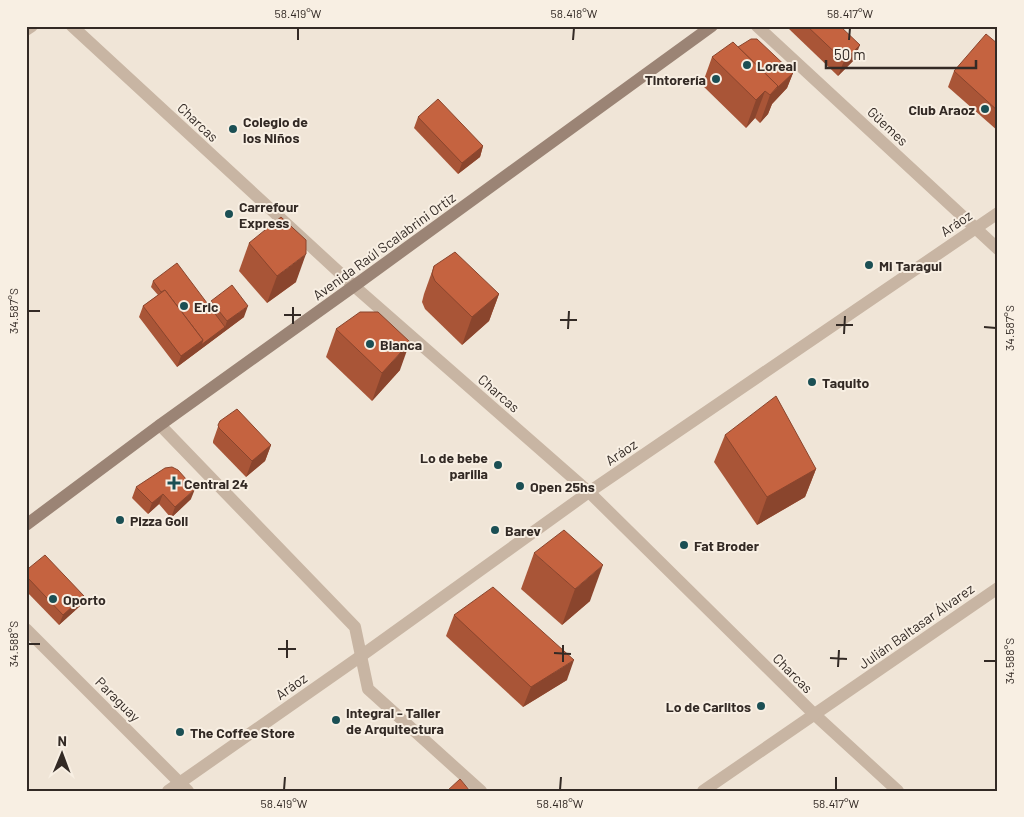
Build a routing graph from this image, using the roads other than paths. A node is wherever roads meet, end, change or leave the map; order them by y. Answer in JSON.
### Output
{"nodes":[{"id":1,"x":32,"y":26,"type":"edge"},
{"id":2,"x":72,"y":26,"type":"edge"},
{"id":3,"x":712,"y":26,"type":"edge"},
{"id":4,"x":757,"y":26,"type":"edge"},
{"id":5,"x":26,"y":30,"type":"edge"},
{"id":6,"x":998,"y":213,"type":"edge"},
{"id":7,"x":976,"y":228,"type":"junction"},
{"id":8,"x":998,"y":249,"type":"edge"},
{"id":9,"x":354,"y":286,"type":"junction"},
{"id":10,"x":160,"y":425,"type":"junction"},
{"id":11,"x":589,"y":492,"type":"junction"},
{"id":12,"x":26,"y":525,"type":"edge"},
{"id":13,"x":998,"y":588,"type":"edge"},
{"id":14,"x":26,"y":629,"type":"edge"},
{"id":15,"x":361,"y":656,"type":"junction"},
{"id":16,"x":814,"y":714,"type":"junction"},
{"id":17,"x":184,"y":787,"type":"edge"},
{"id":18,"x":168,"y":791,"type":"edge"},
{"id":19,"x":481,"y":791,"type":"edge"},
{"id":20,"x":703,"y":791,"type":"edge"},
{"id":21,"x":898,"y":791,"type":"edge"}],
"edges":[{"from":1,"to":5,"type":"street"},
{"from":2,"to":9,"type":"street","name":"Charcas"},
{"from":3,"to":9,"type":"main road","name":"Avenida Raúl Scalabrini Ortiz"},
{"from":4,"to":7,"type":"street","name":"Güemes"},
{"from":6,"to":7,"type":"street","name":"Aráoz"},
{"from":7,"to":8,"type":"street","name":"Güemes"},
{"from":7,"to":11,"type":"street","name":"Aráoz"},
{"from":9,"to":10,"type":"main road","name":"Avenida Raúl Scalabrini Ortiz"},
{"from":9,"to":11,"type":"street","name":"Charcas"},
{"from":10,"to":12,"type":"main road","name":"Avenida Raúl Scalabrini Ortiz"},
{"from":10,"to":15,"type":"street"},
{"from":11,"to":15,"type":"street","name":"Aráoz"},
{"from":11,"to":16,"type":"street","name":"Charcas"},
{"from":13,"to":16,"type":"street","name":"Julián Baltasar Álvarez"},
{"from":14,"to":17,"type":"street","name":"Paraguay"},
{"from":15,"to":17,"type":"street","name":"Aráoz"},
{"from":15,"to":19,"type":"street"},
{"from":16,"to":20,"type":"street","name":"Julián Baltasar Álvarez"},
{"from":16,"to":21,"type":"street","name":"Charcas"},
{"from":17,"to":18,"type":"street","name":"Aráoz"}]}
